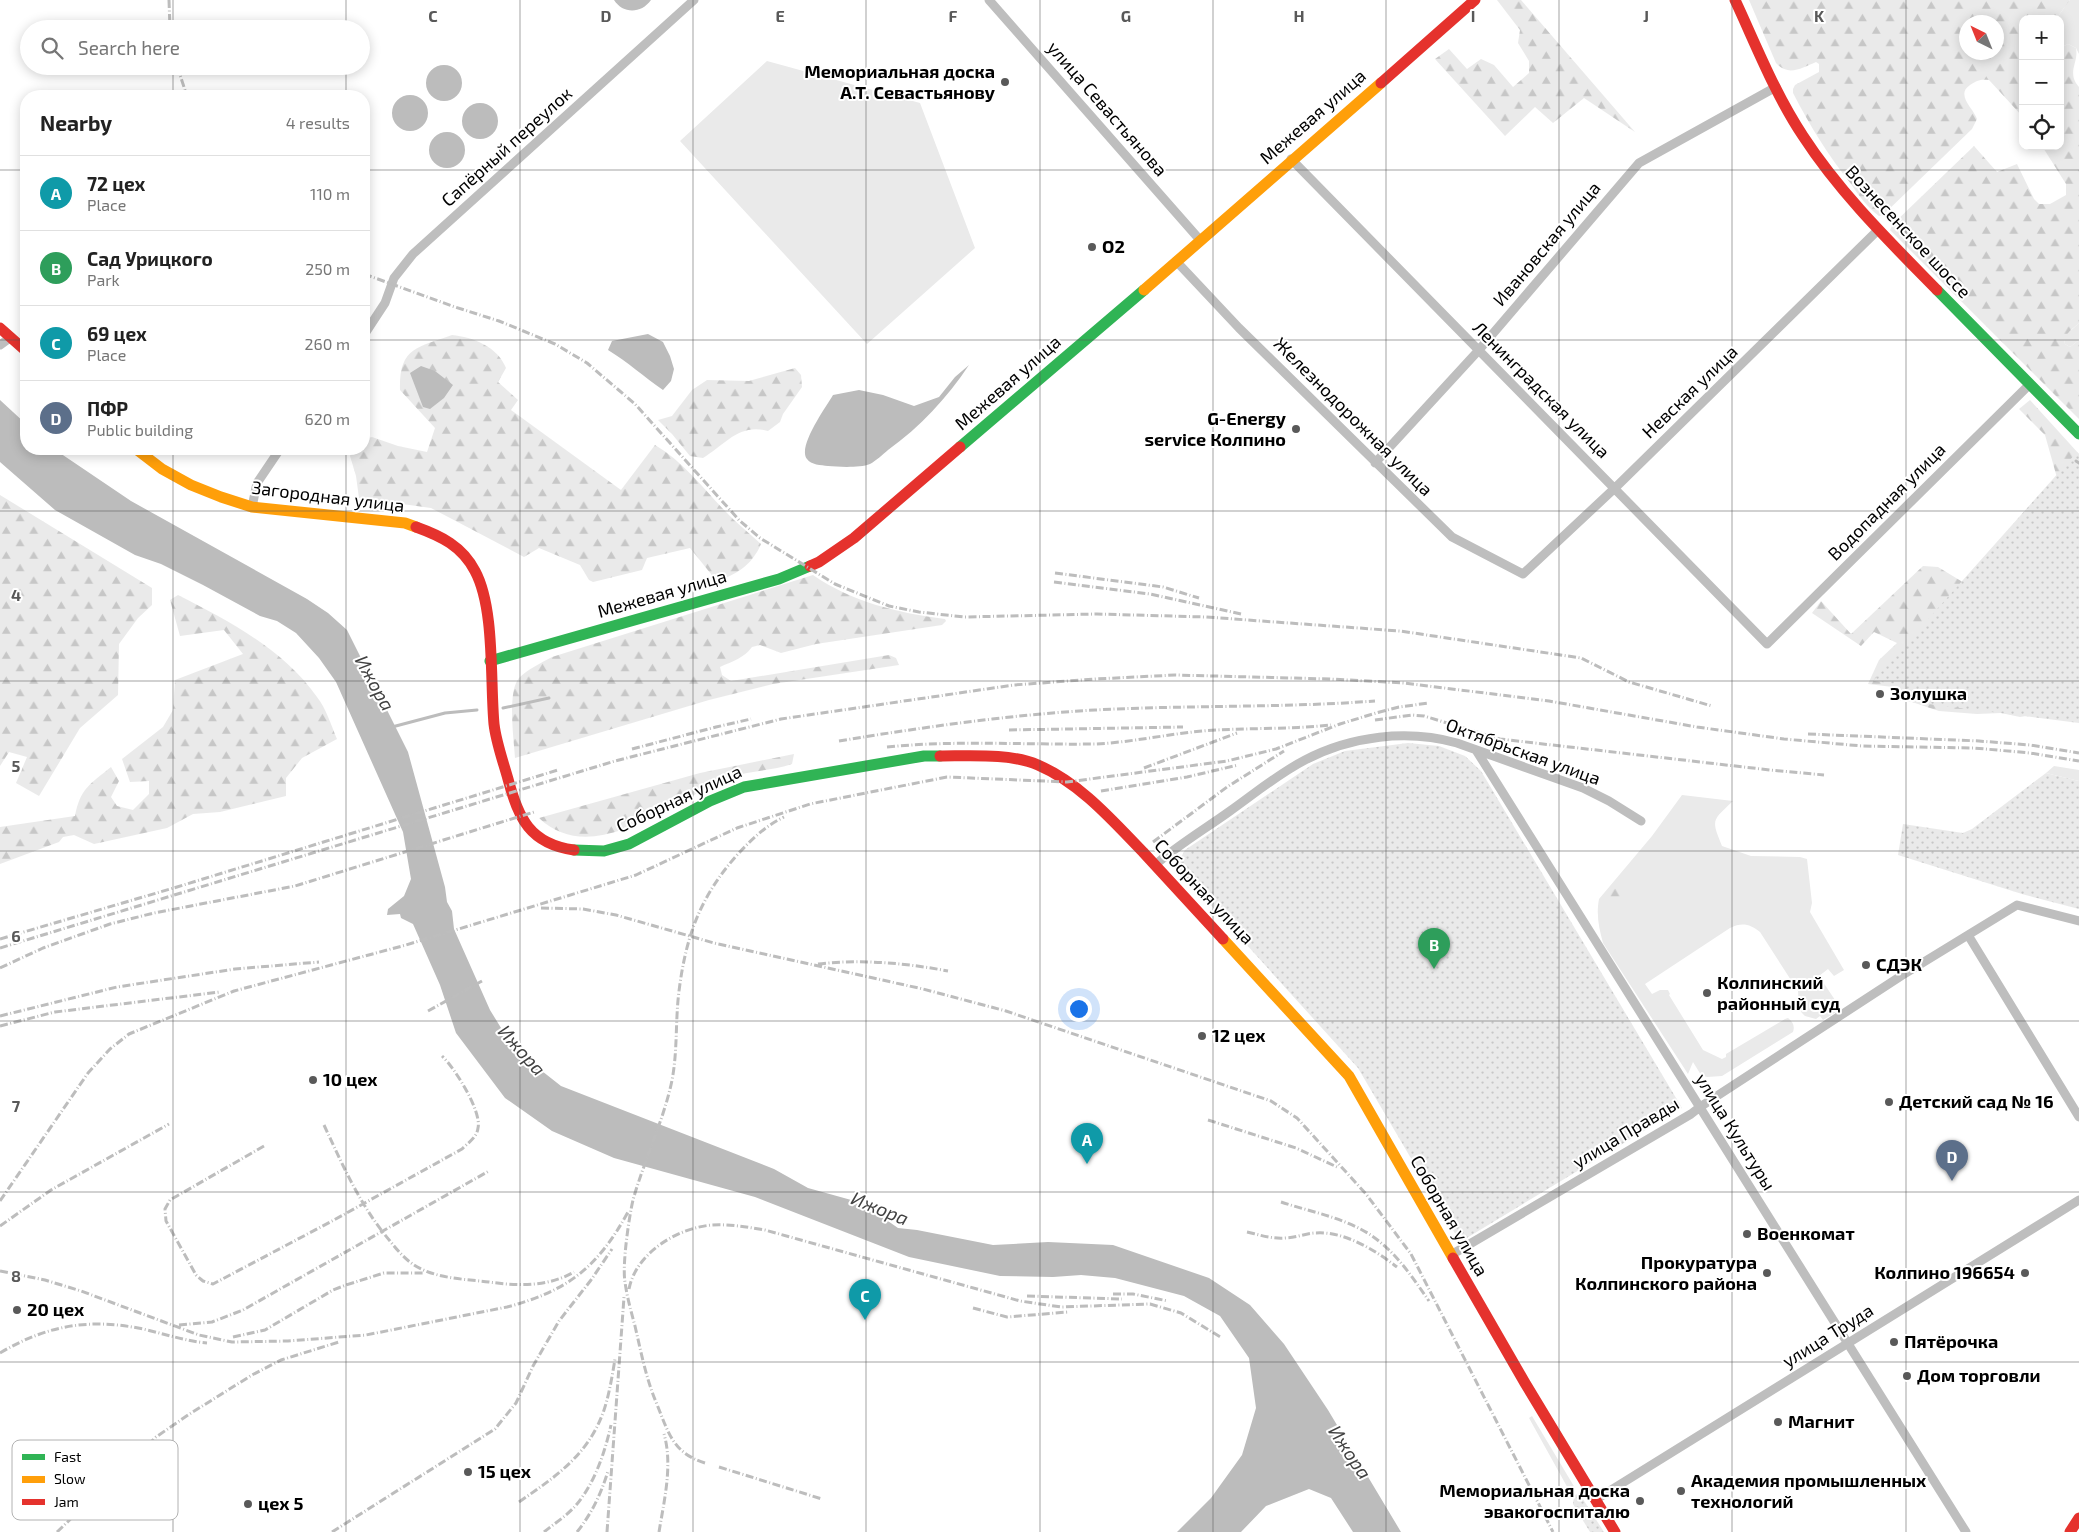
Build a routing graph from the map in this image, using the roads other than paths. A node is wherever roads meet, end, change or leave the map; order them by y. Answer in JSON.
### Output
{"nodes":[{"id":1,"x":694,"y":0,"type":"edge"},
{"id":2,"x":989,"y":0,"type":"edge"},
{"id":3,"x":1475,"y":0,"type":"edge"},
{"id":4,"x":1735,"y":0,"type":"edge"},
{"id":5,"x":1776,"y":87,"type":"junction"},
{"id":6,"x":1292,"y":159,"type":"junction"},
{"id":7,"x":1878,"y":230,"type":"junction"},
{"id":8,"x":1200,"y":240,"type":"junction"},
{"id":9,"x":1176,"y":261,"type":"junction"},
{"id":10,"x":370,"y":326,"type":"edge"},
{"id":11,"x":0,"y":328,"type":"edge"},
{"id":12,"x":11,"y":337,"type":"junction"},
{"id":13,"x":0,"y":345,"type":"edge"},
{"id":14,"x":20,"y":345,"type":"edge"},
{"id":15,"x":1478,"y":351,"type":"junction"},
{"id":16,"x":2030,"y":384,"type":"junction"},
{"id":17,"x":2079,"y":434,"type":"edge"},
{"id":18,"x":145,"y":455,"type":"edge"},
{"id":19,"x":276,"y":455,"type":"edge"},
{"id":20,"x":1375,"y":463,"type":"junction"},
{"id":21,"x":1616,"y":487,"type":"junction"},
{"id":22,"x":252,"y":507,"type":"junction"},
{"id":23,"x":1523,"y":574,"type":"joint"},
{"id":24,"x":1767,"y":644,"type":"joint"},
{"id":25,"x":490,"y":662,"type":"junction"},
{"id":26,"x":1476,"y":750,"type":"junction"},
{"id":27,"x":519,"y":812,"type":"joint"},
{"id":28,"x":1640,"y":821,"type":"dead end"},
{"id":29,"x":1155,"y":865,"type":"junction"},
{"id":30,"x":2079,"y":921,"type":"edge"},
{"id":31,"x":1968,"y":935,"type":"junction"},
{"id":32,"x":1700,"y":1107,"type":"junction"},
{"id":33,"x":2079,"y":1117,"type":"edge"},
{"id":34,"x":2079,"y":1200,"type":"edge"},
{"id":35,"x":1451,"y":1255,"type":"junction"},
{"id":36,"x":1848,"y":1343,"type":"junction"},
{"id":37,"x":1595,"y":1500,"type":"junction"},
{"id":38,"x":2079,"y":1518,"type":"edge"},
{"id":39,"x":1615,"y":1532,"type":"edge"},
{"id":40,"x":1966,"y":1532,"type":"edge"},
{"id":41,"x":2070,"y":1532,"type":"edge"}],
"edges":[{"from":1,"to":10,"type":"street","name":"Сапёрный переулок"},
{"from":2,"to":8,"type":"street","name":"улица Севастьянова"},
{"from":3,"to":6,"type":"main road","name":"Межевая улица"},
{"from":4,"to":5,"type":"main road","name":"Вознесенское шоссе"},
{"from":5,"to":7,"type":"main road","name":"Вознесенское шоссе"},
{"from":5,"to":15,"type":"street","name":"Ивановская улица"},
{"from":6,"to":8,"type":"main road","name":"Межевая улица"},
{"from":6,"to":15,"type":"street","name":"Ленинградская улица"},
{"from":7,"to":16,"type":"main road","name":"Вознесенское шоссе"},
{"from":7,"to":21,"type":"street","name":"Невская улица"},
{"from":8,"to":9,"type":"main road","name":"Межевая улица"},
{"from":9,"to":20,"type":"street","name":"Железнодорожная улица"},
{"from":9,"to":25,"type":"main road","name":"Межевая улица"},
{"from":11,"to":12,"type":"main road"},
{"from":12,"to":13,"type":"street"},
{"from":12,"to":14,"type":"main road"},
{"from":15,"to":20,"type":"street","name":"Ивановская улица"},
{"from":15,"to":21,"type":"street","name":"Ленинградская улица"},
{"from":16,"to":17,"type":"main road","name":"Вознесенское шоссе"},
{"from":16,"to":24,"type":"street","name":"Водопадная улица"},
{"from":18,"to":22,"type":"main road","name":"Загородная улица"},
{"from":19,"to":22,"type":"street"},
{"from":20,"to":23,"type":"street","name":"Железнодорожная улица"},
{"from":21,"to":23,"type":"street","name":"Невская улица"},
{"from":21,"to":24,"type":"street","name":"Ленинградская улица"},
{"from":22,"to":25,"type":"main road","name":"Загородная улица"},
{"from":25,"to":27,"type":"main road","name":"Загородная улица"},
{"from":26,"to":28,"type":"street","name":"Октябрьская улица"},
{"from":26,"to":29,"type":"street","name":"Октябрьская улица"},
{"from":26,"to":32,"type":"street","name":"улица Культуры"},
{"from":27,"to":29,"type":"main road","name":"Соборная улица"},
{"from":29,"to":35,"type":"main road","name":"Соборная улица"},
{"from":30,"to":31,"type":"street","name":"улица Правды"},
{"from":31,"to":32,"type":"street","name":"улица Правды"},
{"from":31,"to":33,"type":"street"},
{"from":32,"to":35,"type":"street","name":"улица Правды"},
{"from":32,"to":36,"type":"street","name":"улица Культуры"},
{"from":34,"to":36,"type":"street","name":"улица Труда"},
{"from":35,"to":37,"type":"main road","name":"Соборная улица"},
{"from":36,"to":37,"type":"street","name":"улица Труда"},
{"from":36,"to":40,"type":"street","name":"улица Культуры"},
{"from":37,"to":39,"type":"main road","name":"Соборная улица"},
{"from":38,"to":41,"type":"main road"}]}
